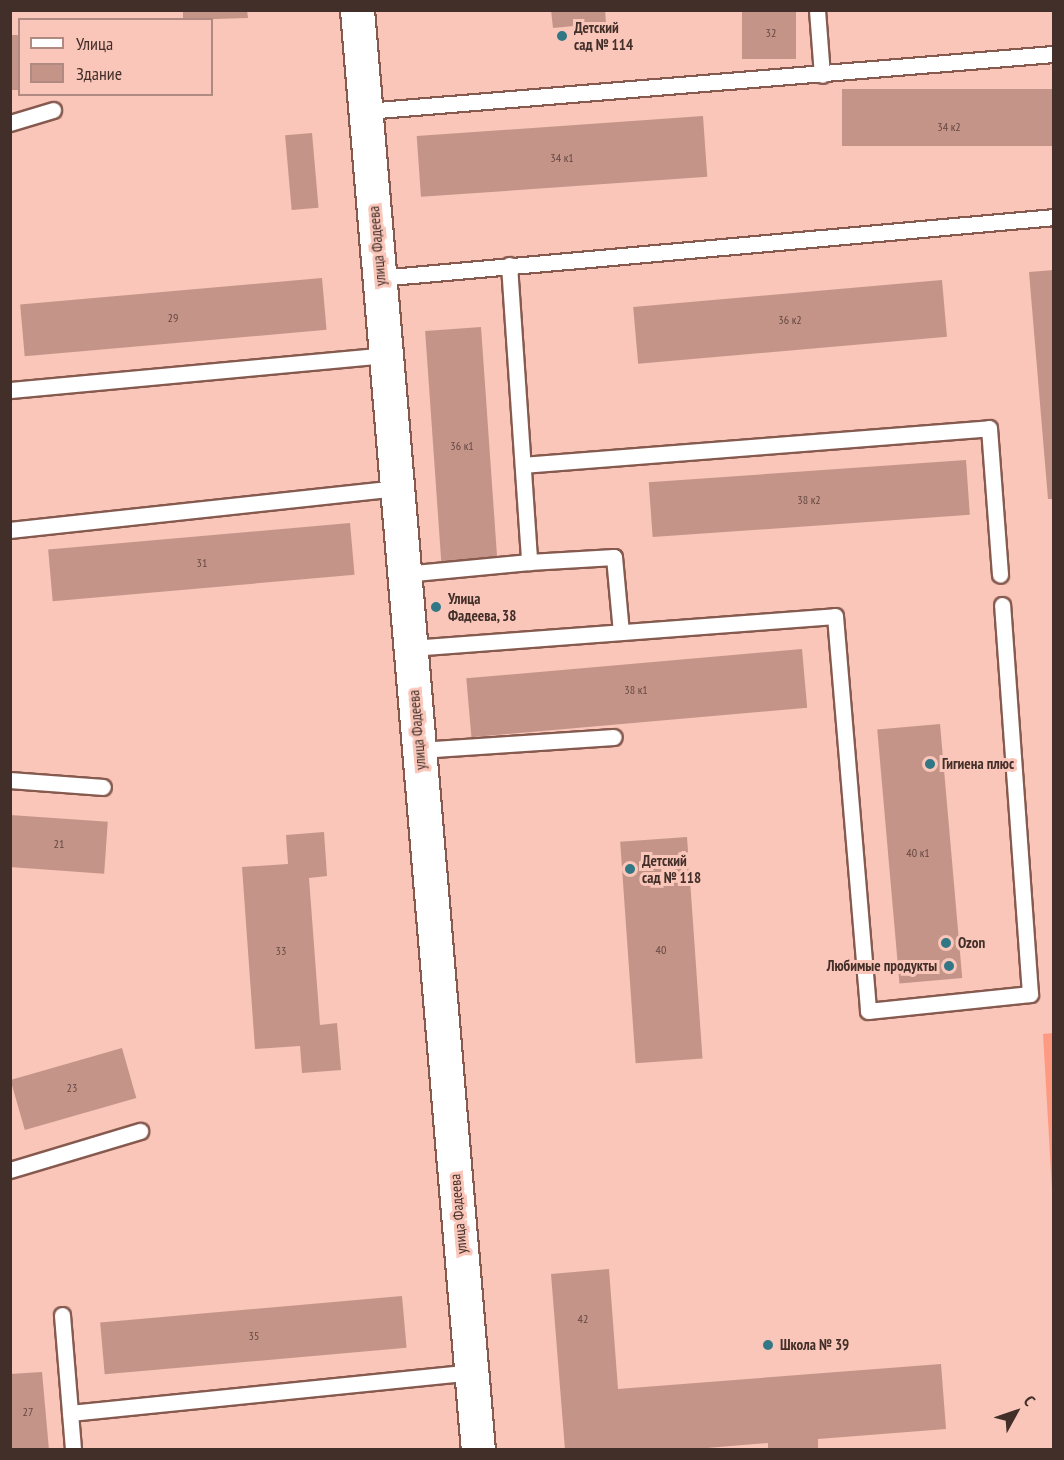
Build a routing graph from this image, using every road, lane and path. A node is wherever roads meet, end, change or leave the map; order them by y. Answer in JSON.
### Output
{"nodes":[{"id":1,"x":357,"y":10,"type":"edge"},
{"id":2,"x":816,"y":10,"type":"edge"},
{"id":3,"x":1053,"y":54,"type":"edge"},
{"id":4,"x":822,"y":75,"type":"junction"},
{"id":5,"x":52,"y":110,"type":"dead end"},
{"id":6,"x":366,"y":111,"type":"junction"},
{"id":7,"x":10,"y":123,"type":"edge"},
{"id":8,"x":1053,"y":217,"type":"edge"},
{"id":9,"x":509,"y":266,"type":"junction"},
{"id":10,"x":379,"y":278,"type":"junction"},
{"id":11,"x":386,"y":355,"type":"junction"},
{"id":12,"x":10,"y":390,"type":"edge"},
{"id":13,"x":523,"y":465,"type":"junction"},
{"id":14,"x":397,"y":488,"type":"junction"},
{"id":15,"x":10,"y":530,"type":"edge"},
{"id":16,"x":529,"y":562,"type":"junction"},
{"id":17,"x":404,"y":574,"type":"junction"},
{"id":18,"x":1000,"y":575,"type":"dead end"},
{"id":19,"x":1002,"y":605,"type":"dead end"},
{"id":20,"x":621,"y":632,"type":"junction"},
{"id":21,"x":411,"y":648,"type":"junction"},
{"id":22,"x":614,"y":738,"type":"dead end"},
{"id":23,"x":419,"y":750,"type":"junction"},
{"id":24,"x":10,"y":780,"type":"edge"},
{"id":25,"x":103,"y":787,"type":"dead end"},
{"id":26,"x":140,"y":1131,"type":"dead end"},
{"id":27,"x":10,"y":1170,"type":"edge"},
{"id":28,"x":62,"y":1315,"type":"dead end"},
{"id":29,"x":471,"y":1372,"type":"junction"},
{"id":30,"x":70,"y":1413,"type":"junction"},
{"id":31,"x":73,"y":1449,"type":"edge"},
{"id":32,"x":478,"y":1449,"type":"edge"}],
"edges":[{"from":1,"to":6,"type":"street","name":"улица Фадеева"},
{"from":2,"to":4,"type":"lane"},
{"from":3,"to":4,"type":"lane"},
{"from":4,"to":6,"type":"lane"},
{"from":5,"to":7,"type":"lane"},
{"from":6,"to":10,"type":"street","name":"улица Фадеева"},
{"from":8,"to":9,"type":"lane"},
{"from":9,"to":10,"type":"lane"},
{"from":9,"to":13,"type":"lane"},
{"from":10,"to":11,"type":"street","name":"улица Фадеева"},
{"from":11,"to":12,"type":"lane"},
{"from":11,"to":14,"type":"street","name":"улица Фадеева"},
{"from":13,"to":16,"type":"lane"},
{"from":13,"to":18,"type":"lane"},
{"from":14,"to":15,"type":"lane"},
{"from":14,"to":17,"type":"street","name":"улица Фадеева"},
{"from":16,"to":17,"type":"lane"},
{"from":16,"to":20,"type":"lane"},
{"from":17,"to":21,"type":"street","name":"улица Фадеева"},
{"from":19,"to":20,"type":"lane"},
{"from":20,"to":21,"type":"lane"},
{"from":21,"to":23,"type":"street","name":"улица Фадеева"},
{"from":22,"to":23,"type":"lane"},
{"from":23,"to":29,"type":"street","name":"улица Фадеева"},
{"from":24,"to":25,"type":"lane"},
{"from":26,"to":27,"type":"lane"},
{"from":28,"to":30,"type":"lane"},
{"from":29,"to":30,"type":"lane"},
{"from":29,"to":32,"type":"street","name":"улица Фадеева"},
{"from":30,"to":31,"type":"lane"}]}
